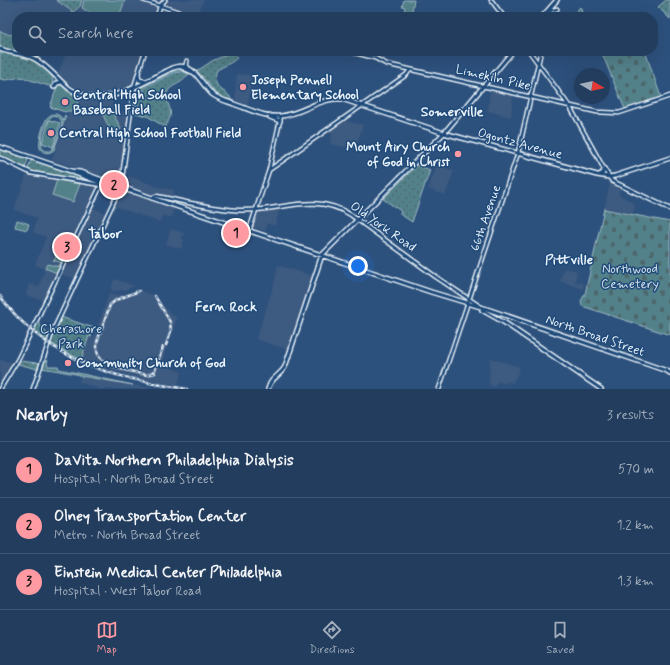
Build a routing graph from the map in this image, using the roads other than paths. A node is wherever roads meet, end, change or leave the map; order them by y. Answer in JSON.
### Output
{"nodes":[{"id":1,"x":143,"y":0,"type":"edge"},
{"id":2,"x":166,"y":0,"type":"edge"},
{"id":3,"x":491,"y":0,"type":"edge"},
{"id":4,"x":557,"y":0,"type":"edge"},
{"id":5,"x":160,"y":6,"type":"junction"},
{"id":6,"x":551,"y":7,"type":"junction"},
{"id":7,"x":557,"y":9,"type":"dead end"},
{"id":8,"x":550,"y":11,"type":"joint"},
{"id":9,"x":158,"y":12,"type":"edge"},
{"id":10,"x":179,"y":12,"type":"edge"},
{"id":11,"x":500,"y":12,"type":"edge"},
{"id":12,"x":547,"y":12,"type":"edge"},
{"id":13,"x":0,"y":49,"type":"edge"},
{"id":14,"x":12,"y":52,"type":"edge"},
{"id":15,"x":27,"y":56,"type":"edge"},
{"id":16,"x":143,"y":56,"type":"edge"},
{"id":17,"x":367,"y":56,"type":"edge"},
{"id":18,"x":509,"y":56,"type":"edge"},
{"id":19,"x":532,"y":56,"type":"edge"},
{"id":20,"x":540,"y":56,"type":"edge"},
{"id":21,"x":187,"y":61,"type":"dead end"},
{"id":22,"x":538,"y":64,"type":"junction"},
{"id":23,"x":180,"y":66,"type":"junction"},
{"id":24,"x":188,"y":68,"type":"junction"},
{"id":25,"x":410,"y":70,"type":"junction"},
{"id":26,"x":192,"y":72,"type":"junction"},
{"id":27,"x":138,"y":74,"type":"junction"},
{"id":28,"x":146,"y":81,"type":"junction"},
{"id":29,"x":62,"y":82,"type":"junction"},
{"id":30,"x":54,"y":86,"type":"dead end"},
{"id":31,"x":483,"y":86,"type":"junction"},
{"id":32,"x":134,"y":87,"type":"junction"},
{"id":33,"x":123,"y":92,"type":"junction"},
{"id":34,"x":670,"y":96,"type":"edge"},
{"id":35,"x":531,"y":97,"type":"junction"},
{"id":36,"x":133,"y":100,"type":"junction"},
{"id":37,"x":361,"y":105,"type":"junction"},
{"id":38,"x":568,"y":105,"type":"junction"},
{"id":39,"x":269,"y":116,"type":"junction"},
{"id":40,"x":281,"y":116,"type":"junction"},
{"id":41,"x":280,"y":121,"type":"junction"},
{"id":42,"x":444,"y":133,"type":"junction"},
{"id":43,"x":0,"y":147,"type":"edge"},
{"id":44,"x":518,"y":153,"type":"junction"},
{"id":45,"x":0,"y":158,"type":"edge"},
{"id":46,"x":670,"y":158,"type":"edge"},
{"id":47,"x":269,"y":170,"type":"junction"},
{"id":48,"x":604,"y":170,"type":"junction"},
{"id":49,"x":71,"y":171,"type":"junction"},
{"id":50,"x":598,"y":175,"type":"junction"},
{"id":51,"x":609,"y":177,"type":"junction"},
{"id":52,"x":93,"y":180,"type":"junction"},
{"id":53,"x":82,"y":182,"type":"junction"},
{"id":54,"x":101,"y":185,"type":"junction"},
{"id":55,"x":114,"y":187,"type":"junction"},
{"id":56,"x":121,"y":188,"type":"junction"},
{"id":57,"x":152,"y":198,"type":"junction"},
{"id":58,"x":187,"y":203,"type":"junction"},
{"id":59,"x":176,"y":206,"type":"junction"},
{"id":60,"x":670,"y":209,"type":"edge"},
{"id":61,"x":256,"y":210,"type":"junction"},
{"id":62,"x":357,"y":220,"type":"junction"},
{"id":63,"x":249,"y":231,"type":"junction"},
{"id":64,"x":332,"y":245,"type":"junction"},
{"id":65,"x":322,"y":255,"type":"junction"},
{"id":66,"x":327,"y":257,"type":"junction"},
{"id":67,"x":469,"y":298,"type":"junction"},
{"id":68,"x":468,"y":304,"type":"junction"},
{"id":69,"x":483,"y":309,"type":"junction"},
{"id":70,"x":493,"y":312,"type":"junction"},
{"id":71,"x":508,"y":318,"type":"junction"},
{"id":72,"x":516,"y":320,"type":"junction"},
{"id":73,"x":505,"y":323,"type":"junction"},
{"id":74,"x":669,"y":371,"type":"edge"},
{"id":75,"x":0,"y":388,"type":"edge"},
{"id":76,"x":33,"y":389,"type":"edge"},
{"id":77,"x":268,"y":389,"type":"edge"},
{"id":78,"x":439,"y":389,"type":"edge"},
{"id":79,"x":601,"y":389,"type":"edge"}],
"edges":[{"from":1,"to":5,"type":"street"},
{"from":2,"to":5,"type":"street"},
{"from":3,"to":11,"type":"street"},
{"from":4,"to":6,"type":"main road"},
{"from":5,"to":9,"type":"street"},
{"from":5,"to":10,"type":"street"},
{"from":6,"to":8,"type":"street"},
{"from":6,"to":12,"type":"main road"},
{"from":7,"to":8,"type":"street"},
{"from":13,"to":14,"type":"main road"},
{"from":15,"to":29,"type":"main road"},
{"from":16,"to":27,"type":"street"},
{"from":17,"to":25,"type":"street","name":"Limekiln Pike"},
{"from":18,"to":31,"type":"main road"},
{"from":19,"to":22,"type":"street"},
{"from":20,"to":22,"type":"street","name":"66th Avenue"},
{"from":21,"to":24,"type":"main road"},
{"from":22,"to":35,"type":"street","name":"66th Avenue"},
{"from":22,"to":38,"type":"street"},
{"from":23,"to":24,"type":"main road"},
{"from":23,"to":26,"type":"main road","name":"Ogontz Avenue"},
{"from":23,"to":28,"type":"main road"},
{"from":24,"to":26,"type":"main road","name":"Ogontz Avenue"},
{"from":25,"to":31,"type":"street","name":"Limekiln Pike"},
{"from":25,"to":37,"type":"street"},
{"from":26,"to":39,"type":"main road","name":"Ogontz Avenue"},
{"from":27,"to":28,"type":"main road"},
{"from":27,"to":32,"type":"street"},
{"from":28,"to":32,"type":"main road"},
{"from":29,"to":30,"type":"main road"},
{"from":29,"to":33,"type":"main road"},
{"from":31,"to":35,"type":"street","name":"Limekiln Pike"},
{"from":31,"to":42,"type":"main road"},
{"from":32,"to":33,"type":"main road"},
{"from":32,"to":36,"type":"street"},
{"from":33,"to":36,"type":"main road"},
{"from":34,"to":38,"type":"street","name":"Limekiln Pike"},
{"from":35,"to":38,"type":"street","name":"Limekiln Pike"},
{"from":35,"to":44,"type":"street","name":"66th Avenue"},
{"from":36,"to":56,"type":"street"},
{"from":37,"to":40,"type":"main road","name":"Ogontz Avenue"},
{"from":37,"to":42,"type":"main road","name":"Ogontz Avenue"},
{"from":37,"to":47,"type":"street"},
{"from":38,"to":48,"type":"street"},
{"from":39,"to":40,"type":"main road","name":"Ogontz Avenue"},
{"from":39,"to":41,"type":"main road"},
{"from":40,"to":41,"type":"street"},
{"from":41,"to":47,"type":"street"},
{"from":42,"to":44,"type":"main road","name":"Ogontz Avenue"},
{"from":42,"to":62,"type":"main road"},
{"from":43,"to":49,"type":"main road","name":"North Broad Street"},
{"from":44,"to":50,"type":"main road","name":"Ogontz Avenue"},
{"from":44,"to":67,"type":"street","name":"66th Avenue"},
{"from":45,"to":53,"type":"street"},
{"from":46,"to":51,"type":"main road","name":"Ogontz Avenue"},
{"from":47,"to":61,"type":"street"},
{"from":48,"to":50,"type":"main road"},
{"from":48,"to":51,"type":"street"},
{"from":49,"to":52,"type":"main road","name":"North Broad Street"},
{"from":49,"to":56,"type":"main road","name":"North Broad Street"},
{"from":50,"to":51,"type":"main road","name":"Ogontz Avenue"},
{"from":51,"to":60,"type":"street"},
{"from":52,"to":53,"type":"street"},
{"from":52,"to":55,"type":"main road","name":"North Broad Street"},
{"from":53,"to":54,"type":"street"},
{"from":54,"to":55,"type":"street"},
{"from":54,"to":75,"type":"street"},
{"from":55,"to":56,"type":"main road","name":"North Broad Street"},
{"from":56,"to":57,"type":"main road","name":"North Broad Street"},
{"from":56,"to":76,"type":"street"},
{"from":57,"to":58,"type":"street","name":"Old York Road"},
{"from":57,"to":59,"type":"main road","name":"North Broad Street"},
{"from":58,"to":59,"type":"street","name":"Old York Road"},
{"from":58,"to":61,"type":"street","name":"Old York Road"},
{"from":59,"to":63,"type":"main road","name":"North Broad Street"},
{"from":61,"to":62,"type":"street","name":"Old York Road"},
{"from":61,"to":63,"type":"street"},
{"from":62,"to":64,"type":"main road"},
{"from":62,"to":67,"type":"street","name":"Old York Road"},
{"from":63,"to":65,"type":"main road","name":"North Broad Street"},
{"from":64,"to":65,"type":"main road"},
{"from":64,"to":66,"type":"main road"},
{"from":65,"to":66,"type":"main road","name":"North Broad Street"},
{"from":65,"to":77,"type":"main road"},
{"from":66,"to":68,"type":"main road","name":"North Broad Street"},
{"from":67,"to":68,"type":"street","name":"66th Avenue"},
{"from":67,"to":69,"type":"street","name":"Old York Road"},
{"from":68,"to":69,"type":"main road","name":"North Broad Street"},
{"from":68,"to":78,"type":"street","name":"66th Avenue"},
{"from":69,"to":70,"type":"main road","name":"North Broad Street"},
{"from":69,"to":73,"type":"main road","name":"Old York Road"},
{"from":70,"to":71,"type":"main road","name":"North Broad Street"},
{"from":70,"to":72,"type":"main road","name":"North Broad Street"},
{"from":70,"to":73,"type":"main road","name":"Old York Road"},
{"from":71,"to":72,"type":"main road","name":"North Broad Street"},
{"from":71,"to":73,"type":"main road"},
{"from":72,"to":74,"type":"main road","name":"North Broad Street"},
{"from":73,"to":79,"type":"main road","name":"Old York Road"}]}
